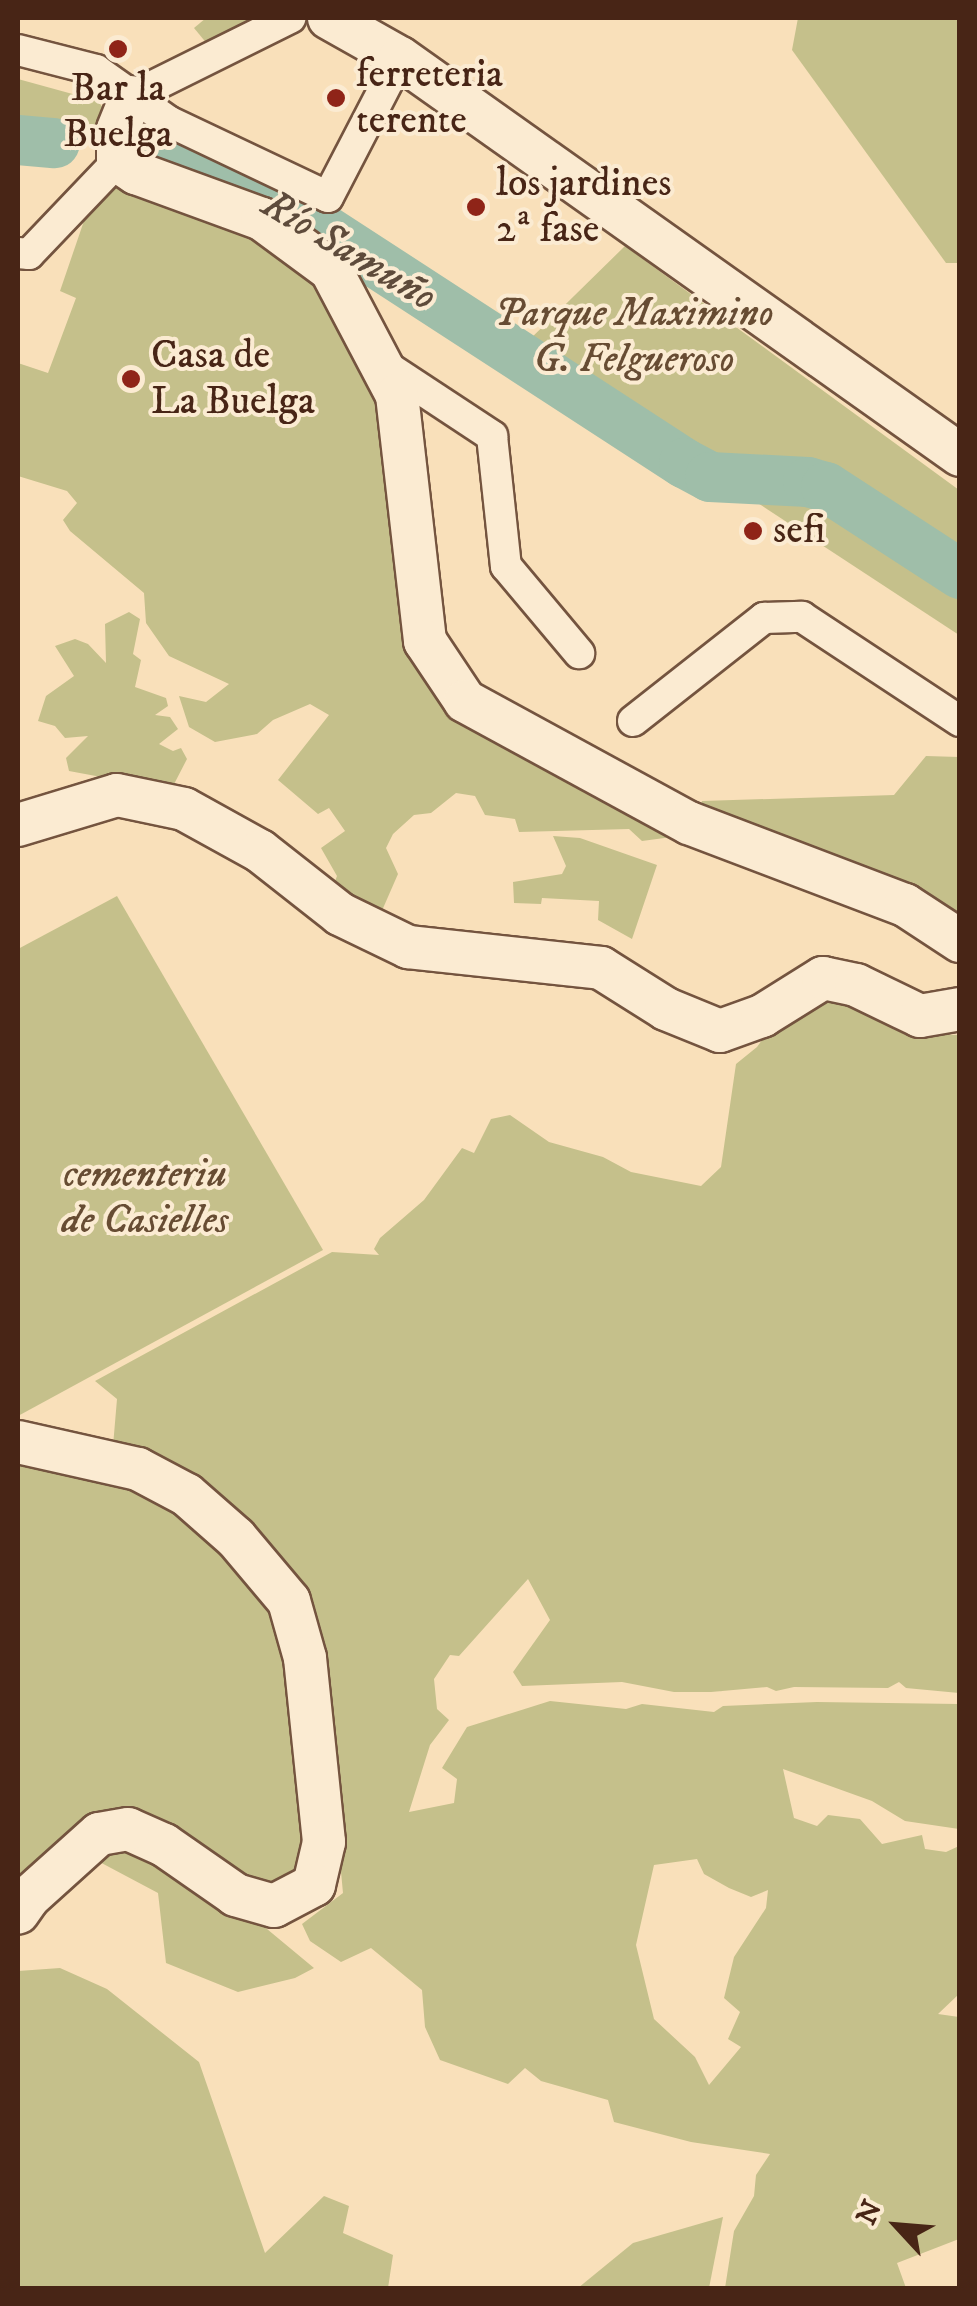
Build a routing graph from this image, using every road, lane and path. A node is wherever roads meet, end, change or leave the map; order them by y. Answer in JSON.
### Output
{"nodes":[{"id":1,"x":290,"y":18,"type":"edge"},
{"id":2,"x":329,"y":18,"type":"edge"},
{"id":3,"x":18,"y":50,"type":"edge"},
{"id":4,"x":400,"y":58,"type":"junction"},
{"id":5,"x":131,"y":97,"type":"junction"},
{"id":6,"x":118,"y":162,"type":"junction"},
{"id":7,"x":18,"y":253,"type":"edge"},
{"id":8,"x":380,"y":363,"type":"junction"},
{"id":9,"x":960,"y":454,"type":"edge"},
{"id":10,"x":578,"y":653,"type":"dead end"},
{"id":11,"x":632,"y":721,"type":"dead end"},
{"id":12,"x":960,"y":721,"type":"edge"},
{"id":13,"x":18,"y":824,"type":"edge"},
{"id":14,"x":960,"y":940,"type":"edge"},
{"id":15,"x":960,"y":1009,"type":"edge"},
{"id":16,"x":18,"y":1442,"type":"edge"},
{"id":17,"x":18,"y":1913,"type":"edge"}],
"edges":[{"from":1,"to":5,"type":"street"},
{"from":2,"to":4,"type":"street"},
{"from":3,"to":5,"type":"street"},
{"from":4,"to":5,"type":"street"},
{"from":4,"to":9,"type":"street"},
{"from":5,"to":6,"type":"street"},
{"from":6,"to":7,"type":"street"},
{"from":6,"to":8,"type":"street"},
{"from":8,"to":10,"type":"street"},
{"from":8,"to":14,"type":"street"},
{"from":11,"to":12,"type":"street"},
{"from":13,"to":15,"type":"street"},
{"from":16,"to":17,"type":"street"}]}
